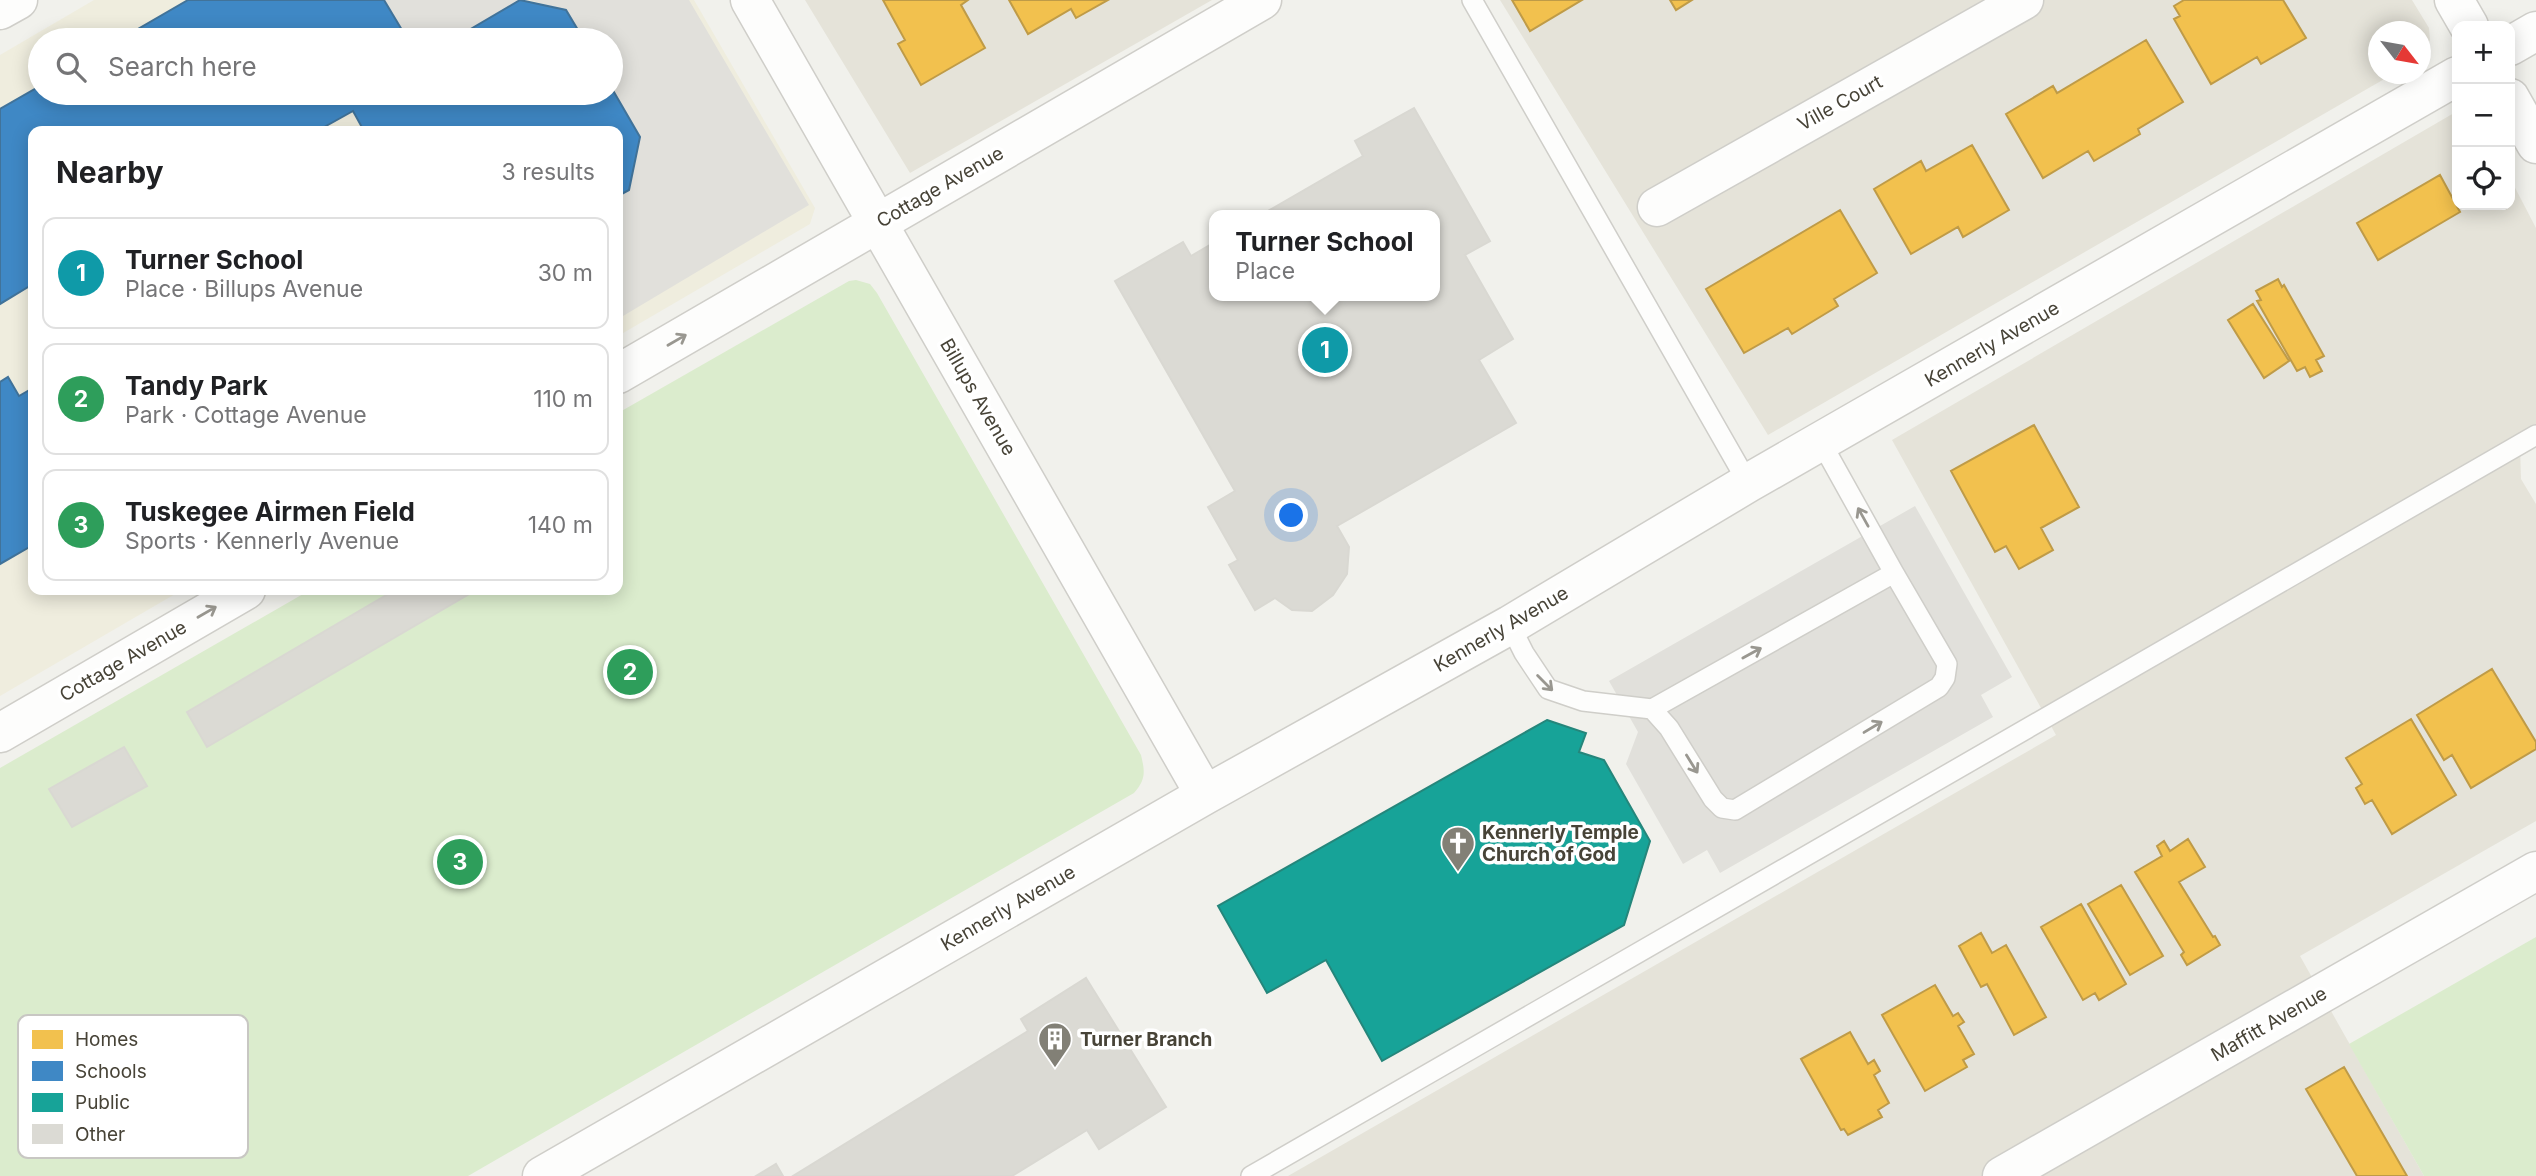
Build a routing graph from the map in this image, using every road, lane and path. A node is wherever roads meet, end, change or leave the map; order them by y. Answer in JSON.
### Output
{"nodes":[{"id":1,"x":18,"y":0,"type":"edge"},
{"id":2,"x":750,"y":0,"type":"edge"},
{"id":3,"x":1262,"y":0,"type":"edge"},
{"id":4,"x":1472,"y":0,"type":"edge"},
{"id":5,"x":2024,"y":0,"type":"edge"},
{"id":6,"x":2454,"y":0,"type":"edge"},
{"id":7,"x":0,"y":10,"type":"edge"},
{"id":8,"x":2466,"y":21,"type":"edge"},
{"id":9,"x":2536,"y":31,"type":"edge"},
{"id":10,"x":2515,"y":43,"type":"edge"},
{"id":11,"x":2452,"y":79,"type":"edge"},
{"id":12,"x":2515,"y":107,"type":"edge"},
{"id":13,"x":2536,"y":144,"type":"edge"},
{"id":14,"x":1657,"y":207,"type":"dead end"},
{"id":15,"x":878,"y":223,"type":"junction"},
{"id":16,"x":623,"y":371,"type":"edge"},
{"id":17,"x":2536,"y":435,"type":"edge"},
{"id":18,"x":1821,"y":442,"type":"junction"},
{"id":19,"x":1748,"y":483,"type":"junction"},
{"id":20,"x":1894,"y":573,"type":"junction"},
{"id":21,"x":237,"y":595,"type":"edge"},
{"id":22,"x":1510,"y":625,"type":"junction"},
{"id":23,"x":1652,"y":709,"type":"junction"},
{"id":24,"x":0,"y":733,"type":"edge"},
{"id":25,"x":1205,"y":795,"type":"junction"},
{"id":26,"x":2536,"y":871,"type":"edge"},
{"id":27,"x":542,"y":1176,"type":"edge"},
{"id":28,"x":1251,"y":1176,"type":"edge"},
{"id":29,"x":2002,"y":1176,"type":"edge"}],
"edges":[{"from":1,"to":7,"type":"street"},
{"from":2,"to":15,"type":"street","name":"Billups Avenue"},
{"from":3,"to":15,"type":"street","name":"Cottage Avenue"},
{"from":4,"to":19,"type":"lane"},
{"from":5,"to":14,"type":"street","name":"Ville Court"},
{"from":6,"to":8,"type":"street"},
{"from":9,"to":10,"type":"street"},
{"from":11,"to":18,"type":"street","name":"Kennerly Avenue"},
{"from":12,"to":13,"type":"street"},
{"from":16,"to":15,"type":"street","name":"Cottage Avenue","one_way":true},
{"from":15,"to":25,"type":"street","name":"Billups Avenue"},
{"from":17,"to":28,"type":"lane"},
{"from":18,"to":19,"type":"street","name":"Kennerly Avenue"},
{"from":20,"to":18,"type":"lane","one_way":true},
{"from":19,"to":22,"type":"street","name":"Kennerly Avenue"},
{"from":23,"to":20,"type":"lane","one_way":true},
{"from":23,"to":20,"type":"lane","one_way":true},
{"from":24,"to":21,"type":"street","name":"Cottage Avenue","one_way":true},
{"from":22,"to":23,"type":"lane","one_way":true},
{"from":22,"to":25,"type":"street","name":"Kennerly Avenue"},
{"from":25,"to":27,"type":"street","name":"Kennerly Avenue"},
{"from":26,"to":29,"type":"street","name":"Maffitt Avenue"}]}
